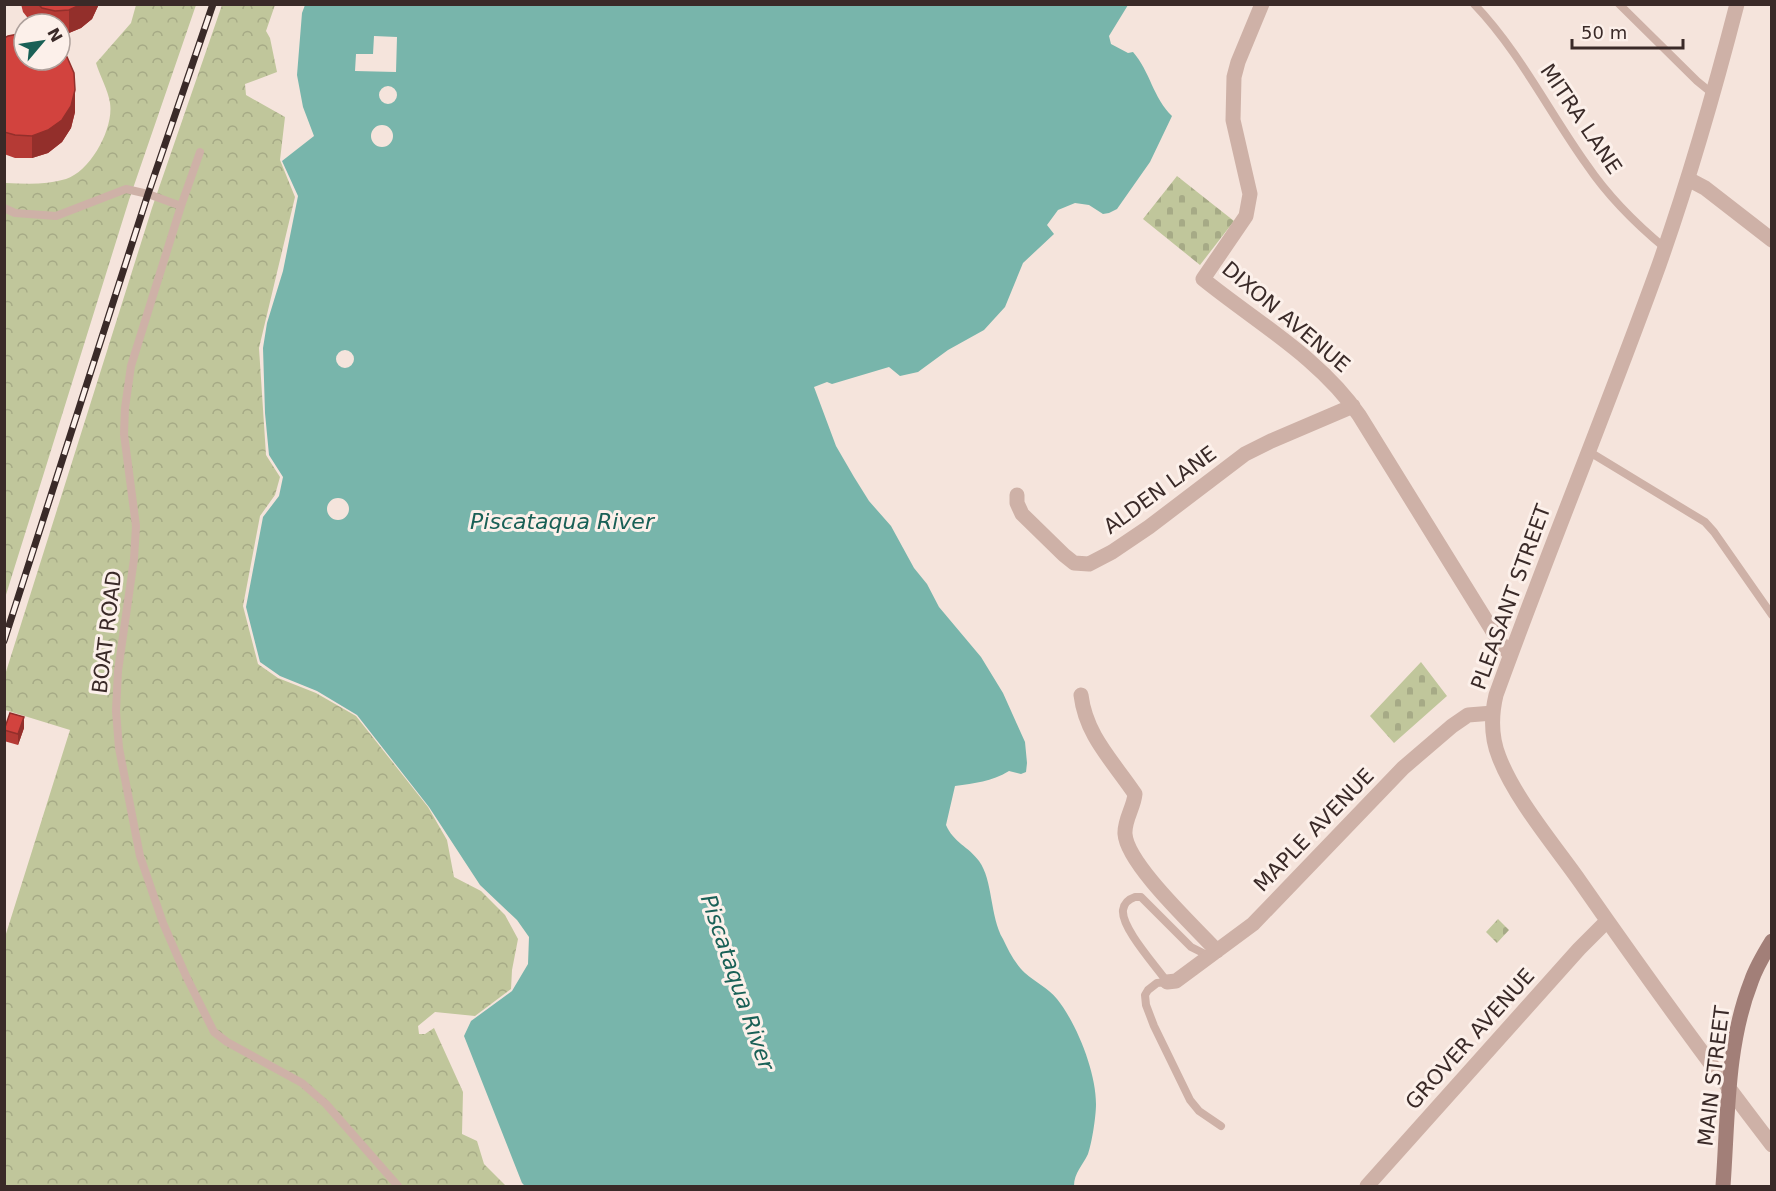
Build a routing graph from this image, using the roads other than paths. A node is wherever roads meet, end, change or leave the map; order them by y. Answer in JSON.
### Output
{"nodes":[{"id":1,"x":1262,"y":4,"type":"edge"},
{"id":2,"x":1474,"y":4,"type":"edge"},
{"id":3,"x":1618,"y":4,"type":"edge"},
{"id":4,"x":1737,"y":4,"type":"edge"},
{"id":5,"x":1713,"y":94,"type":"junction"},
{"id":6,"x":200,"y":152,"type":"dead end"},
{"id":7,"x":1688,"y":179,"type":"junction"},
{"id":8,"x":181,"y":206,"type":"junction"},
{"id":9,"x":4,"y":208,"type":"edge"},
{"id":10,"x":1772,"y":240,"type":"edge"},
{"id":11,"x":1665,"y":248,"type":"junction"},
{"id":12,"x":1353,"y":406,"type":"junction"},
{"id":13,"x":1588,"y":451,"type":"junction"},
{"id":14,"x":1017,"y":495,"type":"dead end"},
{"id":15,"x":1772,"y":615,"type":"edge"},
{"id":16,"x":1510,"y":655,"type":"junction"},
{"id":17,"x":1081,"y":695,"type":"dead end"},
{"id":18,"x":1493,"y":713,"type":"junction"},
{"id":19,"x":1607,"y":921,"type":"junction"},
{"id":20,"x":1772,"y":940,"type":"edge"},
{"id":21,"x":1213,"y":954,"type":"junction"},
{"id":22,"x":1167,"y":982,"type":"junction"},
{"id":23,"x":1730,"y":1091,"type":"junction"},
{"id":24,"x":1221,"y":1126,"type":"dead end"},
{"id":25,"x":1772,"y":1145,"type":"edge"},
{"id":26,"x":398,"y":1186,"type":"edge"},
{"id":27,"x":1367,"y":1186,"type":"edge"},
{"id":28,"x":1723,"y":1186,"type":"edge"}],
"edges":[{"from":1,"to":12,"type":"street","name":"DIXON AVENUE"},
{"from":2,"to":11,"type":"lane","name":"MITRA LANE"},
{"from":3,"to":5,"type":"lane"},
{"from":4,"to":5,"type":"street","name":"PLEASANT STREET"},
{"from":5,"to":7,"type":"street","name":"PLEASANT STREET"},
{"from":6,"to":8,"type":"lane","name":"BOAT ROAD"},
{"from":7,"to":10,"type":"street"},
{"from":7,"to":11,"type":"street","name":"PLEASANT STREET"},
{"from":8,"to":9,"type":"lane"},
{"from":8,"to":26,"type":"lane","name":"BOAT ROAD"},
{"from":11,"to":13,"type":"street","name":"PLEASANT STREET"},
{"from":12,"to":14,"type":"street","name":"ALDEN LANE"},
{"from":12,"to":16,"type":"street","name":"DIXON AVENUE"},
{"from":13,"to":15,"type":"lane"},
{"from":13,"to":16,"type":"street","name":"PLEASANT STREET"},
{"from":16,"to":18,"type":"street","name":"PLEASANT STREET"},
{"from":17,"to":21,"type":"street"},
{"from":18,"to":19,"type":"street","name":"PLEASANT STREET"},
{"from":18,"to":21,"type":"street","name":"MAPLE AVENUE"},
{"from":19,"to":23,"type":"street","name":"PLEASANT STREET"},
{"from":19,"to":27,"type":"street","name":"GROVER AVENUE"},
{"from":20,"to":23,"type":"main road","name":"MAIN STREET"},
{"from":21,"to":22,"type":"street","name":"MAPLE AVENUE"},
{"from":21,"to":22,"type":"lane"},
{"from":22,"to":24,"type":"lane"},
{"from":23,"to":25,"type":"street","name":"PLEASANT STREET"},
{"from":23,"to":28,"type":"main road","name":"MAIN STREET"}]}
